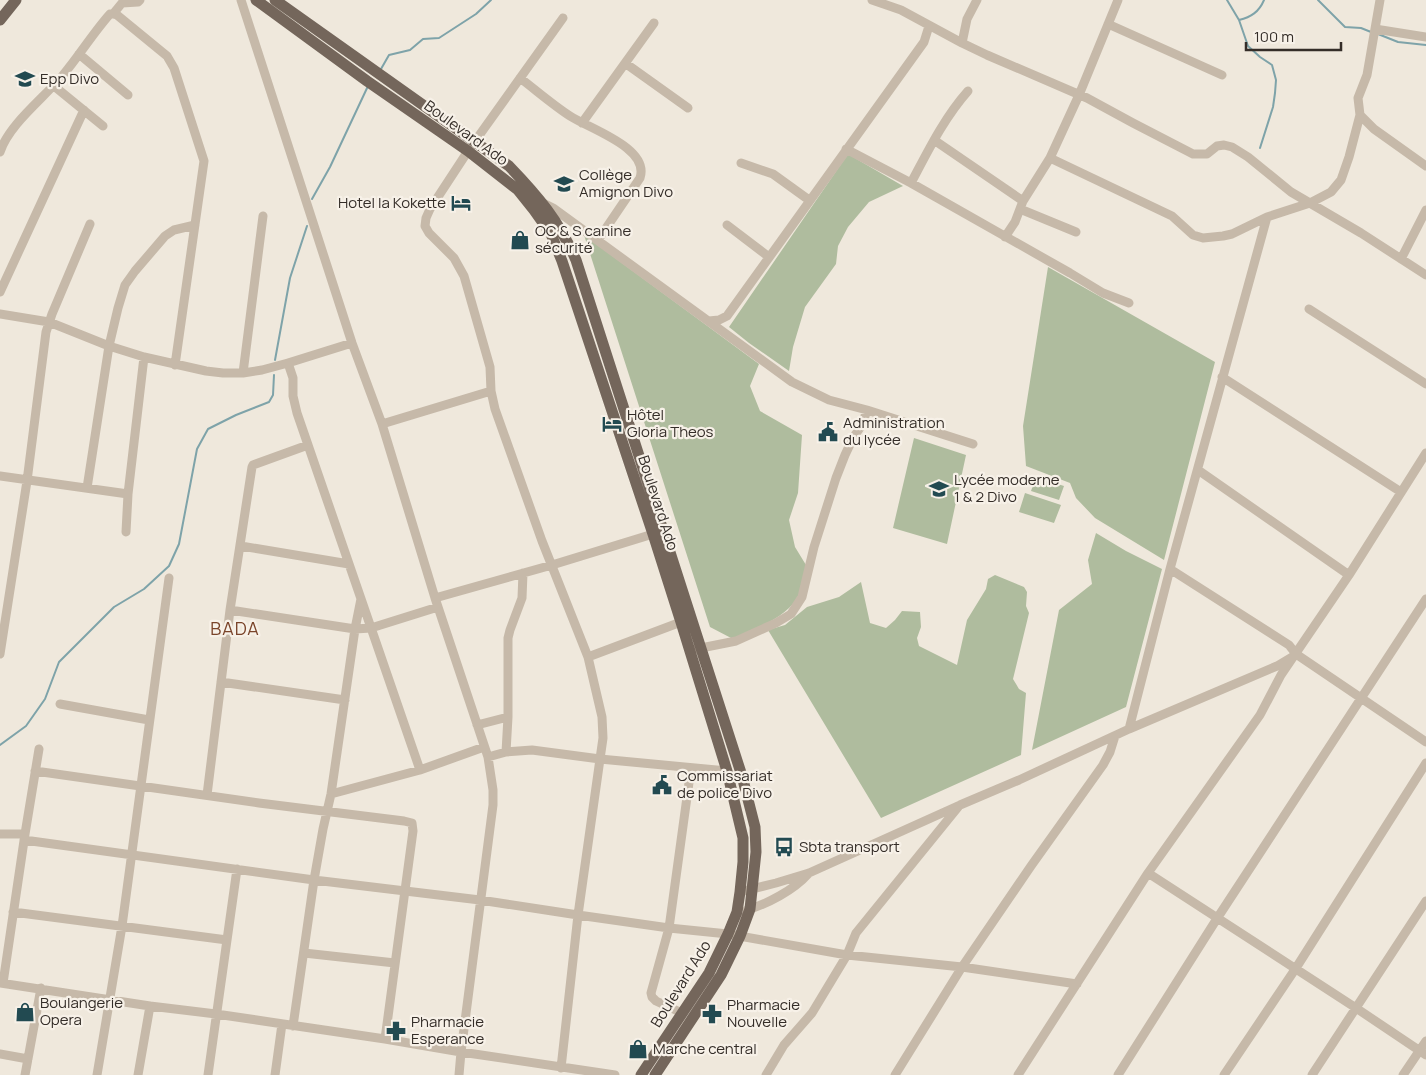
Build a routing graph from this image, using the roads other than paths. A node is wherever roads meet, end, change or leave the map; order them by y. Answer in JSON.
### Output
{"nodes":[{"id":1,"x":16,"y":0,"type":"edge"},
{"id":2,"x":140,"y":0,"type":"edge"},
{"id":3,"x":241,"y":0,"type":"edge"},
{"id":4,"x":256,"y":0,"type":"edge"},
{"id":5,"x":276,"y":0,"type":"edge"},
{"id":6,"x":872,"y":0,"type":"edge"},
{"id":7,"x":896,"y":0,"type":"edge"},
{"id":8,"x":977,"y":0,"type":"edge"},
{"id":9,"x":1118,"y":0,"type":"edge"},
{"id":10,"x":1380,"y":0,"type":"edge"},
{"id":11,"x":900,"y":10,"type":"junction"},
{"id":12,"x":113,"y":14,"type":"junction"},
{"id":13,"x":564,"y":18,"type":"dead end"},
{"id":14,"x":0,"y":20,"type":"edge"},
{"id":15,"x":654,"y":23,"type":"dead end"},
{"id":16,"x":1108,"y":24,"type":"junction"},
{"id":17,"x":929,"y":26,"type":"junction"},
{"id":18,"x":1375,"y":28,"type":"junction"},
{"id":19,"x":1426,"y":37,"type":"edge"},
{"id":20,"x":962,"y":43,"type":"junction"},
{"id":21,"x":79,"y":54,"type":"junction"},
{"id":22,"x":625,"y":63,"type":"junction"},
{"id":23,"x":1222,"y":75,"type":"dead end"},
{"id":24,"x":520,"y":78,"type":"junction"},
{"id":25,"x":54,"y":86,"type":"junction"},
{"id":26,"x":968,"y":91,"type":"dead end"},
{"id":27,"x":1079,"y":94,"type":"junction"},
{"id":28,"x":128,"y":96,"type":"dead end"},
{"id":29,"x":688,"y":108,"type":"dead end"},
{"id":30,"x":84,"y":110,"type":"junction"},
{"id":31,"x":1360,"y":115,"type":"junction"},
{"id":32,"x":582,"y":123,"type":"junction"},
{"id":33,"x":103,"y":126,"type":"dead end"},
{"id":34,"x":934,"y":140,"type":"junction"},
{"id":35,"x":475,"y":142,"type":"junction"},
{"id":36,"x":846,"y":149,"type":"junction"},
{"id":37,"x":468,"y":151,"type":"junction"},
{"id":38,"x":0,"y":152,"type":"edge"},
{"id":39,"x":1050,"y":158,"type":"junction"},
{"id":40,"x":741,"y":163,"type":"dead end"},
{"id":41,"x":1426,"y":166,"type":"edge"},
{"id":42,"x":911,"y":183,"type":"junction"},
{"id":43,"x":809,"y":200,"type":"junction"},
{"id":44,"x":542,"y":203,"type":"junction"},
{"id":45,"x":1310,"y":203,"type":"junction"},
{"id":46,"x":1022,"y":205,"type":"junction"},
{"id":47,"x":1426,"y":210,"type":"edge"},
{"id":48,"x":263,"y":216,"type":"dead end"},
{"id":49,"x":1267,"y":217,"type":"junction"},
{"id":50,"x":90,"y":224,"type":"dead end"},
{"id":51,"x":195,"y":225,"type":"junction"},
{"id":52,"x":727,"y":225,"type":"dead end"},
{"id":53,"x":1076,"y":232,"type":"dead end"},
{"id":54,"x":1006,"y":237,"type":"junction"},
{"id":55,"x":598,"y":240,"type":"junction"},
{"id":56,"x":769,"y":257,"type":"junction"},
{"id":57,"x":1401,"y":259,"type":"junction"},
{"id":58,"x":1426,"y":275,"type":"edge"},
{"id":59,"x":0,"y":292,"type":"edge"},
{"id":60,"x":1129,"y":303,"type":"dead end"},
{"id":61,"x":1309,"y":309,"type":"dead end"},
{"id":62,"x":0,"y":314,"type":"edge"},
{"id":63,"x":709,"y":321,"type":"junction"},
{"id":64,"x":49,"y":322,"type":"junction"},
{"id":65,"x":352,"y":343,"type":"junction"},
{"id":66,"x":109,"y":346,"type":"junction"},
{"id":67,"x":144,"y":357,"type":"junction"},
{"id":68,"x":288,"y":364,"type":"junction"},
{"id":69,"x":175,"y":365,"type":"junction"},
{"id":70,"x":243,"y":373,"type":"junction"},
{"id":71,"x":1222,"y":377,"type":"junction"},
{"id":72,"x":1426,"y":384,"type":"edge"},
{"id":73,"x":491,"y":391,"type":"junction"},
{"id":74,"x":867,"y":410,"type":"junction"},
{"id":75,"x":382,"y":424,"type":"junction"},
{"id":76,"x":973,"y":444,"type":"dead end"},
{"id":77,"x":308,"y":445,"type":"junction"},
{"id":78,"x":1426,"y":453,"type":"edge"},
{"id":79,"x":1198,"y":470,"type":"junction"},
{"id":80,"x":0,"y":476,"type":"edge"},
{"id":81,"x":26,"y":480,"type":"junction"},
{"id":82,"x":88,"y":488,"type":"junction"},
{"id":83,"x":1401,"y":492,"type":"junction"},
{"id":84,"x":128,"y":494,"type":"junction"},
{"id":85,"x":126,"y":532,"type":"dead end"},
{"id":86,"x":653,"y":534,"type":"junction"},
{"id":87,"x":241,"y":546,"type":"junction"},
{"id":88,"x":349,"y":564,"type":"junction"},
{"id":89,"x":552,"y":565,"type":"junction"},
{"id":90,"x":1170,"y":569,"type":"junction"},
{"id":91,"x":522,"y":573,"type":"junction"},
{"id":92,"x":1348,"y":575,"type":"junction"},
{"id":93,"x":169,"y":578,"type":"dead end"},
{"id":94,"x":1426,"y":598,"type":"edge"},
{"id":95,"x":361,"y":599,"type":"junction"},
{"id":96,"x":437,"y":602,"type":"junction"},
{"id":97,"x":230,"y":610,"type":"junction"},
{"id":98,"x":681,"y":622,"type":"junction"},
{"id":99,"x":371,"y":628,"type":"junction"},
{"id":100,"x":355,"y":629,"type":"junction"},
{"id":101,"x":695,"y":649,"type":"junction"},
{"id":102,"x":0,"y":654,"type":"edge"},
{"id":103,"x":1296,"y":654,"type":"junction"},
{"id":104,"x":588,"y":657,"type":"junction"},
{"id":105,"x":221,"y":682,"type":"junction"},
{"id":106,"x":1361,"y":698,"type":"junction"},
{"id":107,"x":344,"y":700,"type":"junction"},
{"id":108,"x":60,"y":704,"type":"dead end"},
{"id":109,"x":508,"y":717,"type":"junction"},
{"id":110,"x":149,"y":720,"type":"junction"},
{"id":111,"x":477,"y":725,"type":"junction"},
{"id":112,"x":1129,"y":729,"type":"junction"},
{"id":113,"x":1115,"y":736,"type":"junction"},
{"id":114,"x":1426,"y":742,"type":"edge"},
{"id":115,"x":484,"y":748,"type":"junction"},
{"id":116,"x":39,"y":749,"type":"dead end"},
{"id":117,"x":506,"y":752,"type":"junction"},
{"id":118,"x":488,"y":757,"type":"junction"},
{"id":119,"x":600,"y":759,"type":"junction"},
{"id":120,"x":1426,"y":763,"type":"edge"},
{"id":121,"x":691,"y":768,"type":"junction"},
{"id":122,"x":420,"y":770,"type":"junction"},
{"id":123,"x":727,"y":771,"type":"junction"},
{"id":124,"x":35,"y":772,"type":"junction"},
{"id":125,"x":140,"y":786,"type":"junction"},
{"id":126,"x":332,"y":794,"type":"junction"},
{"id":127,"x":207,"y":795,"type":"junction"},
{"id":128,"x":960,"y":805,"type":"junction"},
{"id":129,"x":327,"y":811,"type":"junction"},
{"id":130,"x":0,"y":834,"type":"edge"},
{"id":131,"x":24,"y":837,"type":"junction"},
{"id":132,"x":132,"y":854,"type":"junction"},
{"id":133,"x":237,"y":869,"type":"junction"},
{"id":134,"x":809,"y":873,"type":"junction"},
{"id":135,"x":1148,"y":873,"type":"junction"},
{"id":136,"x":314,"y":880,"type":"junction"},
{"id":137,"x":404,"y":891,"type":"junction"},
{"id":138,"x":746,"y":891,"type":"junction"},
{"id":139,"x":480,"y":900,"type":"junction"},
{"id":140,"x":1426,"y":901,"type":"edge"},
{"id":141,"x":750,"y":909,"type":"junction"},
{"id":142,"x":13,"y":912,"type":"junction"},
{"id":143,"x":737,"y":912,"type":"junction"},
{"id":144,"x":578,"y":915,"type":"junction"},
{"id":145,"x":1218,"y":917,"type":"junction"},
{"id":146,"x":122,"y":926,"type":"junction"},
{"id":147,"x":669,"y":928,"type":"junction"},
{"id":148,"x":728,"y":934,"type":"junction"},
{"id":149,"x":740,"y":936,"type":"junction"},
{"id":150,"x":227,"y":940,"type":"junction"},
{"id":151,"x":304,"y":953,"type":"junction"},
{"id":152,"x":847,"y":955,"type":"junction"},
{"id":153,"x":395,"y":963,"type":"junction"},
{"id":154,"x":962,"y":967,"type":"junction"},
{"id":155,"x":1296,"y":968,"type":"junction"},
{"id":156,"x":2,"y":983,"type":"edge"},
{"id":157,"x":1077,"y":984,"type":"junction"},
{"id":158,"x":41,"y":988,"type":"junction"},
{"id":159,"x":110,"y":1000,"type":"junction"},
{"id":160,"x":150,"y":1006,"type":"junction"},
{"id":161,"x":1356,"y":1008,"type":"junction"},
{"id":162,"x":682,"y":1013,"type":"junction"},
{"id":163,"x":216,"y":1014,"type":"junction"},
{"id":164,"x":282,"y":1024,"type":"junction"},
{"id":165,"x":293,"y":1026,"type":"junction"},
{"id":166,"x":384,"y":1039,"type":"junction"},
{"id":167,"x":1426,"y":1041,"type":"edge"},
{"id":168,"x":461,"y":1052,"type":"junction"},
{"id":169,"x":1423,"y":1053,"type":"edge"},
{"id":170,"x":0,"y":1054,"type":"edge"},
{"id":171,"x":28,"y":1059,"type":"junction"},
{"id":172,"x":561,"y":1068,"type":"junction"},
{"id":173,"x":25,"y":1075,"type":"edge"},
{"id":174,"x":97,"y":1075,"type":"edge"},
{"id":175,"x":138,"y":1075,"type":"edge"},
{"id":176,"x":208,"y":1075,"type":"edge"},
{"id":177,"x":276,"y":1075,"type":"edge"},
{"id":178,"x":459,"y":1075,"type":"edge"},
{"id":179,"x":615,"y":1075,"type":"edge"},
{"id":180,"x":641,"y":1075,"type":"edge"},
{"id":181,"x":655,"y":1075,"type":"edge"},
{"id":182,"x":766,"y":1075,"type":"edge"},
{"id":183,"x":895,"y":1075,"type":"edge"},
{"id":184,"x":1018,"y":1075,"type":"edge"},
{"id":185,"x":1118,"y":1075,"type":"edge"},
{"id":186,"x":1224,"y":1075,"type":"edge"},
{"id":187,"x":1312,"y":1075,"type":"edge"},
{"id":188,"x":1404,"y":1075,"type":"edge"}],
"edges":[{"from":1,"to":14,"type":"main road"},
{"from":2,"to":12,"type":"street"},
{"from":3,"to":65,"type":"street"},
{"from":4,"to":37,"type":"main road","name":"Boulevard Ado"},
{"from":5,"to":35,"type":"main road","name":"Boulevard Ado"},
{"from":6,"to":11,"type":"street"},
{"from":7,"to":11,"type":"street"},
{"from":8,"to":20,"type":"street"},
{"from":9,"to":16,"type":"street"},
{"from":10,"to":18,"type":"street"},
{"from":11,"to":17,"type":"street"},
{"from":12,"to":21,"type":"street"},
{"from":12,"to":51,"type":"street"},
{"from":13,"to":24,"type":"street"},
{"from":15,"to":22,"type":"street"},
{"from":16,"to":23,"type":"street"},
{"from":16,"to":27,"type":"street"},
{"from":17,"to":20,"type":"street"},
{"from":17,"to":36,"type":"street"},
{"from":18,"to":19,"type":"street"},
{"from":18,"to":31,"type":"street"},
{"from":20,"to":27,"type":"street"},
{"from":21,"to":25,"type":"street"},
{"from":21,"to":28,"type":"street"},
{"from":22,"to":29,"type":"street"},
{"from":22,"to":32,"type":"street"},
{"from":24,"to":32,"type":"street"},
{"from":24,"to":35,"type":"street"},
{"from":25,"to":30,"type":"street"},
{"from":25,"to":38,"type":"street"},
{"from":26,"to":34,"type":"street"},
{"from":27,"to":39,"type":"street"},
{"from":27,"to":45,"type":"street"},
{"from":30,"to":33,"type":"street"},
{"from":30,"to":59,"type":"street"},
{"from":31,"to":41,"type":"street"},
{"from":31,"to":45,"type":"street"},
{"from":32,"to":55,"type":"street"},
{"from":34,"to":42,"type":"street"},
{"from":34,"to":46,"type":"street"},
{"from":35,"to":37,"type":"street"},
{"from":35,"to":44,"type":"main road","name":"Boulevard Ado"},
{"from":36,"to":42,"type":"street"},
{"from":36,"to":43,"type":"street"},
{"from":37,"to":73,"type":"street"},
{"from":37,"to":86,"type":"main road","name":"Boulevard Ado"},
{"from":39,"to":46,"type":"street"},
{"from":39,"to":49,"type":"street"},
{"from":40,"to":43,"type":"street"},
{"from":42,"to":54,"type":"street"},
{"from":43,"to":56,"type":"street"},
{"from":44,"to":55,"type":"street"},
{"from":44,"to":101,"type":"main road","name":"Boulevard Ado"},
{"from":45,"to":49,"type":"street"},
{"from":45,"to":57,"type":"street"},
{"from":46,"to":53,"type":"street"},
{"from":46,"to":54,"type":"street"},
{"from":47,"to":57,"type":"street"},
{"from":48,"to":70,"type":"street"},
{"from":49,"to":71,"type":"street"},
{"from":50,"to":64,"type":"street"},
{"from":51,"to":66,"type":"street"},
{"from":51,"to":69,"type":"street"},
{"from":52,"to":56,"type":"street"},
{"from":54,"to":60,"type":"street"},
{"from":55,"to":63,"type":"street"},
{"from":56,"to":63,"type":"street"},
{"from":57,"to":58,"type":"street"},
{"from":61,"to":72,"type":"street"},
{"from":62,"to":64,"type":"street"},
{"from":63,"to":74,"type":"street"},
{"from":64,"to":66,"type":"street"},
{"from":64,"to":81,"type":"street"},
{"from":65,"to":68,"type":"street"},
{"from":65,"to":75,"type":"street"},
{"from":66,"to":67,"type":"street"},
{"from":66,"to":82,"type":"street"},
{"from":67,"to":69,"type":"street"},
{"from":67,"to":84,"type":"street"},
{"from":68,"to":70,"type":"street"},
{"from":68,"to":77,"type":"street"},
{"from":69,"to":70,"type":"street"},
{"from":71,"to":79,"type":"street"},
{"from":71,"to":83,"type":"street"},
{"from":73,"to":75,"type":"street"},
{"from":73,"to":89,"type":"street"},
{"from":74,"to":76,"type":"street"},
{"from":74,"to":101,"type":"street"},
{"from":75,"to":96,"type":"street"},
{"from":77,"to":87,"type":"street"},
{"from":77,"to":88,"type":"street"},
{"from":78,"to":83,"type":"street"},
{"from":79,"to":90,"type":"street"},
{"from":79,"to":92,"type":"street"},
{"from":80,"to":81,"type":"street"},
{"from":81,"to":82,"type":"street"},
{"from":81,"to":102,"type":"street"},
{"from":82,"to":84,"type":"street"},
{"from":83,"to":92,"type":"street"},
{"from":84,"to":85,"type":"street"},
{"from":86,"to":89,"type":"street"},
{"from":86,"to":98,"type":"main road","name":"Boulevard Ado"},
{"from":87,"to":88,"type":"street"},
{"from":87,"to":97,"type":"street"},
{"from":88,"to":95,"type":"street"},
{"from":89,"to":91,"type":"street"},
{"from":89,"to":104,"type":"street"},
{"from":90,"to":103,"type":"street"},
{"from":90,"to":112,"type":"street"},
{"from":91,"to":96,"type":"street"},
{"from":91,"to":109,"type":"street"},
{"from":92,"to":103,"type":"street"},
{"from":93,"to":110,"type":"street"},
{"from":94,"to":106,"type":"street"},
{"from":95,"to":99,"type":"street"},
{"from":95,"to":100,"type":"street"},
{"from":96,"to":99,"type":"street"},
{"from":96,"to":111,"type":"street"},
{"from":97,"to":100,"type":"street"},
{"from":97,"to":105,"type":"street"},
{"from":98,"to":101,"type":"main road","name":"Boulevard Ado"},
{"from":98,"to":104,"type":"street"},
{"from":99,"to":100,"type":"street"},
{"from":99,"to":122,"type":"street"},
{"from":100,"to":107,"type":"street"},
{"from":101,"to":123,"type":"main road","name":"Boulevard Ado"},
{"from":101,"to":138,"type":"main road","name":"Boulevard Ado"},
{"from":103,"to":106,"type":"street"},
{"from":103,"to":112,"type":"street"},
{"from":103,"to":135,"type":"street"},
{"from":104,"to":119,"type":"street"},
{"from":105,"to":107,"type":"street"},
{"from":105,"to":127,"type":"street"},
{"from":106,"to":114,"type":"street"},
{"from":106,"to":145,"type":"street"},
{"from":107,"to":126,"type":"street"},
{"from":108,"to":110,"type":"street"},
{"from":109,"to":111,"type":"street"},
{"from":109,"to":117,"type":"street"},
{"from":110,"to":125,"type":"street"},
{"from":111,"to":115,"type":"street"},
{"from":112,"to":113,"type":"street"},
{"from":113,"to":128,"type":"street"},
{"from":113,"to":154,"type":"street"},
{"from":115,"to":118,"type":"street"},
{"from":115,"to":122,"type":"street"},
{"from":116,"to":124,"type":"street"},
{"from":117,"to":118,"type":"street"},
{"from":117,"to":119,"type":"street"},
{"from":118,"to":139,"type":"street"},
{"from":119,"to":121,"type":"street"},
{"from":119,"to":144,"type":"street"},
{"from":120,"to":155,"type":"street"},
{"from":121,"to":123,"type":"street"},
{"from":121,"to":147,"type":"street"},
{"from":122,"to":126,"type":"street"},
{"from":123,"to":138,"type":"main road","name":"Boulevard Ado"},
{"from":124,"to":125,"type":"street"},
{"from":124,"to":131,"type":"street"},
{"from":125,"to":127,"type":"street"},
{"from":125,"to":132,"type":"street"},
{"from":126,"to":129,"type":"street"},
{"from":127,"to":129,"type":"street"},
{"from":128,"to":134,"type":"street"},
{"from":128,"to":152,"type":"street"},
{"from":129,"to":136,"type":"street"},
{"from":129,"to":137,"type":"street"},
{"from":130,"to":131,"type":"street"},
{"from":131,"to":132,"type":"street"},
{"from":131,"to":142,"type":"street"},
{"from":132,"to":133,"type":"street"},
{"from":132,"to":146,"type":"street"},
{"from":133,"to":136,"type":"street"},
{"from":133,"to":150,"type":"street"},
{"from":134,"to":138,"type":"street"},
{"from":134,"to":141,"type":"street"},
{"from":135,"to":145,"type":"street"},
{"from":135,"to":157,"type":"street"},
{"from":136,"to":137,"type":"street"},
{"from":136,"to":151,"type":"street"},
{"from":137,"to":139,"type":"street"},
{"from":137,"to":153,"type":"street"},
{"from":138,"to":141,"type":"main road","name":"Boulevard Ado"},
{"from":138,"to":143,"type":"main road","name":"Boulevard Ado"},
{"from":139,"to":144,"type":"street"},
{"from":139,"to":168,"type":"street"},
{"from":140,"to":161,"type":"street"},
{"from":141,"to":143,"type":"street"},
{"from":141,"to":149,"type":"main road","name":"Boulevard Ado"},
{"from":142,"to":146,"type":"street"},
{"from":142,"to":156,"type":"street"},
{"from":143,"to":148,"type":"main road","name":"Boulevard Ado"},
{"from":144,"to":147,"type":"street"},
{"from":144,"to":172,"type":"street"},
{"from":145,"to":155,"type":"street"},
{"from":145,"to":185,"type":"street"},
{"from":146,"to":150,"type":"street"},
{"from":146,"to":159,"type":"street"},
{"from":147,"to":148,"type":"street"},
{"from":147,"to":162,"type":"street"},
{"from":148,"to":149,"type":"street"},
{"from":148,"to":162,"type":"main road","name":"Boulevard Ado"},
{"from":149,"to":152,"type":"street"},
{"from":149,"to":181,"type":"main road","name":"Boulevard Ado"},
{"from":150,"to":163,"type":"street"},
{"from":151,"to":153,"type":"street"},
{"from":151,"to":165,"type":"street"},
{"from":152,"to":154,"type":"street"},
{"from":152,"to":182,"type":"street"},
{"from":153,"to":166,"type":"street"},
{"from":154,"to":157,"type":"street"},
{"from":154,"to":183,"type":"street"},
{"from":155,"to":161,"type":"street"},
{"from":155,"to":186,"type":"street"},
{"from":156,"to":158,"type":"street"},
{"from":157,"to":184,"type":"street"},
{"from":158,"to":159,"type":"street"},
{"from":158,"to":171,"type":"street"},
{"from":159,"to":160,"type":"street"},
{"from":159,"to":174,"type":"street"},
{"from":160,"to":163,"type":"street"},
{"from":160,"to":175,"type":"street"},
{"from":161,"to":169,"type":"street"},
{"from":161,"to":187,"type":"street"},
{"from":162,"to":180,"type":"main road","name":"Boulevard Ado"},
{"from":163,"to":164,"type":"street"},
{"from":163,"to":176,"type":"street"},
{"from":164,"to":165,"type":"street"},
{"from":164,"to":177,"type":"street"},
{"from":165,"to":166,"type":"street"},
{"from":166,"to":168,"type":"street"},
{"from":167,"to":169,"type":"street"},
{"from":168,"to":172,"type":"street"},
{"from":168,"to":178,"type":"street"},
{"from":169,"to":188,"type":"street"},
{"from":170,"to":171,"type":"street"},
{"from":171,"to":173,"type":"street"},
{"from":172,"to":179,"type":"street"}]}
